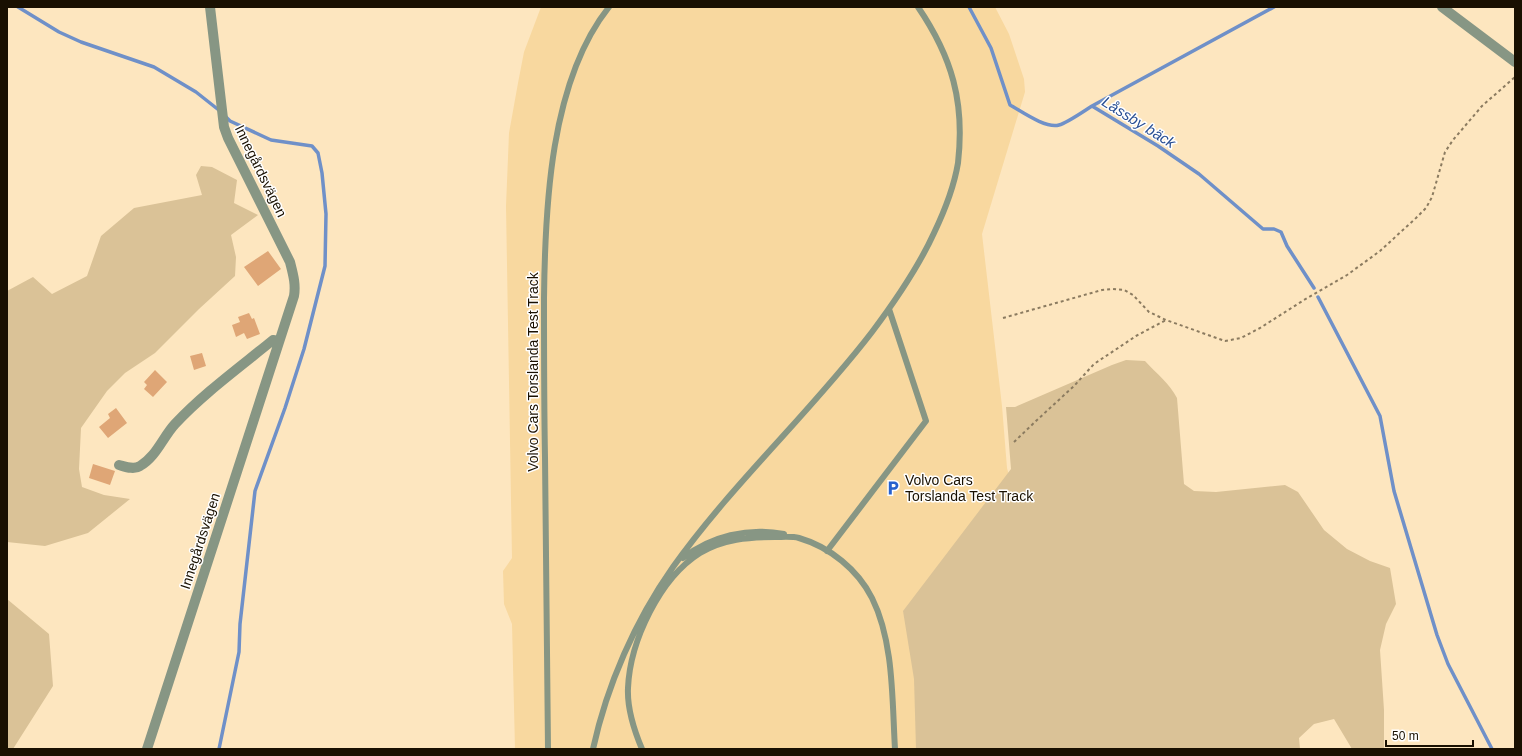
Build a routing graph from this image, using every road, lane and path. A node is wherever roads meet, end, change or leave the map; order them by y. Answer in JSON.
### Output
{"nodes":[{"id":1,"x":210,"y":7,"type":"edge"},
{"id":2,"x":609,"y":7,"type":"edge"},
{"id":3,"x":918,"y":7,"type":"edge"},
{"id":4,"x":1442,"y":7,"type":"edge"},
{"id":5,"x":1515,"y":62,"type":"edge"},
{"id":6,"x":1515,"y":77,"type":"edge"},
{"id":7,"x":889,"y":309,"type":"junction"},
{"id":8,"x":1003,"y":318,"type":"dead end"},
{"id":9,"x":1166,"y":320,"type":"junction"},
{"id":10,"x":279,"y":341,"type":"junction"},
{"id":11,"x":1014,"y":442,"type":"dead end"},
{"id":12,"x":119,"y":465,"type":"dead end"},
{"id":13,"x":797,"y":538,"type":"junction"},
{"id":14,"x":827,"y":551,"type":"junction"},
{"id":15,"x":674,"y":566,"type":"junction"},
{"id":16,"x":147,"y":749,"type":"edge"},
{"id":17,"x":548,"y":749,"type":"edge"},
{"id":18,"x":593,"y":749,"type":"edge"},
{"id":19,"x":642,"y":749,"type":"edge"},
{"id":20,"x":895,"y":749,"type":"edge"}],
"edges":[{"from":1,"to":10,"type":"street","name":"Innegårdsvägen"},
{"from":2,"to":17,"type":"lane","name":"Volvo Cars Torslanda Test Track"},
{"from":3,"to":7,"type":"lane"},
{"from":4,"to":5,"type":"street"},
{"from":6,"to":9,"type":"path"},
{"from":7,"to":14,"type":"lane"},
{"from":7,"to":15,"type":"lane"},
{"from":8,"to":9,"type":"path"},
{"from":9,"to":11,"type":"path"},
{"from":10,"to":12,"type":"street"},
{"from":10,"to":16,"type":"street","name":"Innegårdsvägen"},
{"from":13,"to":14,"type":"lane"},
{"from":13,"to":15,"type":"lane"},
{"from":13,"to":19,"type":"lane"},
{"from":14,"to":20,"type":"lane"},
{"from":15,"to":18,"type":"lane"}]}
